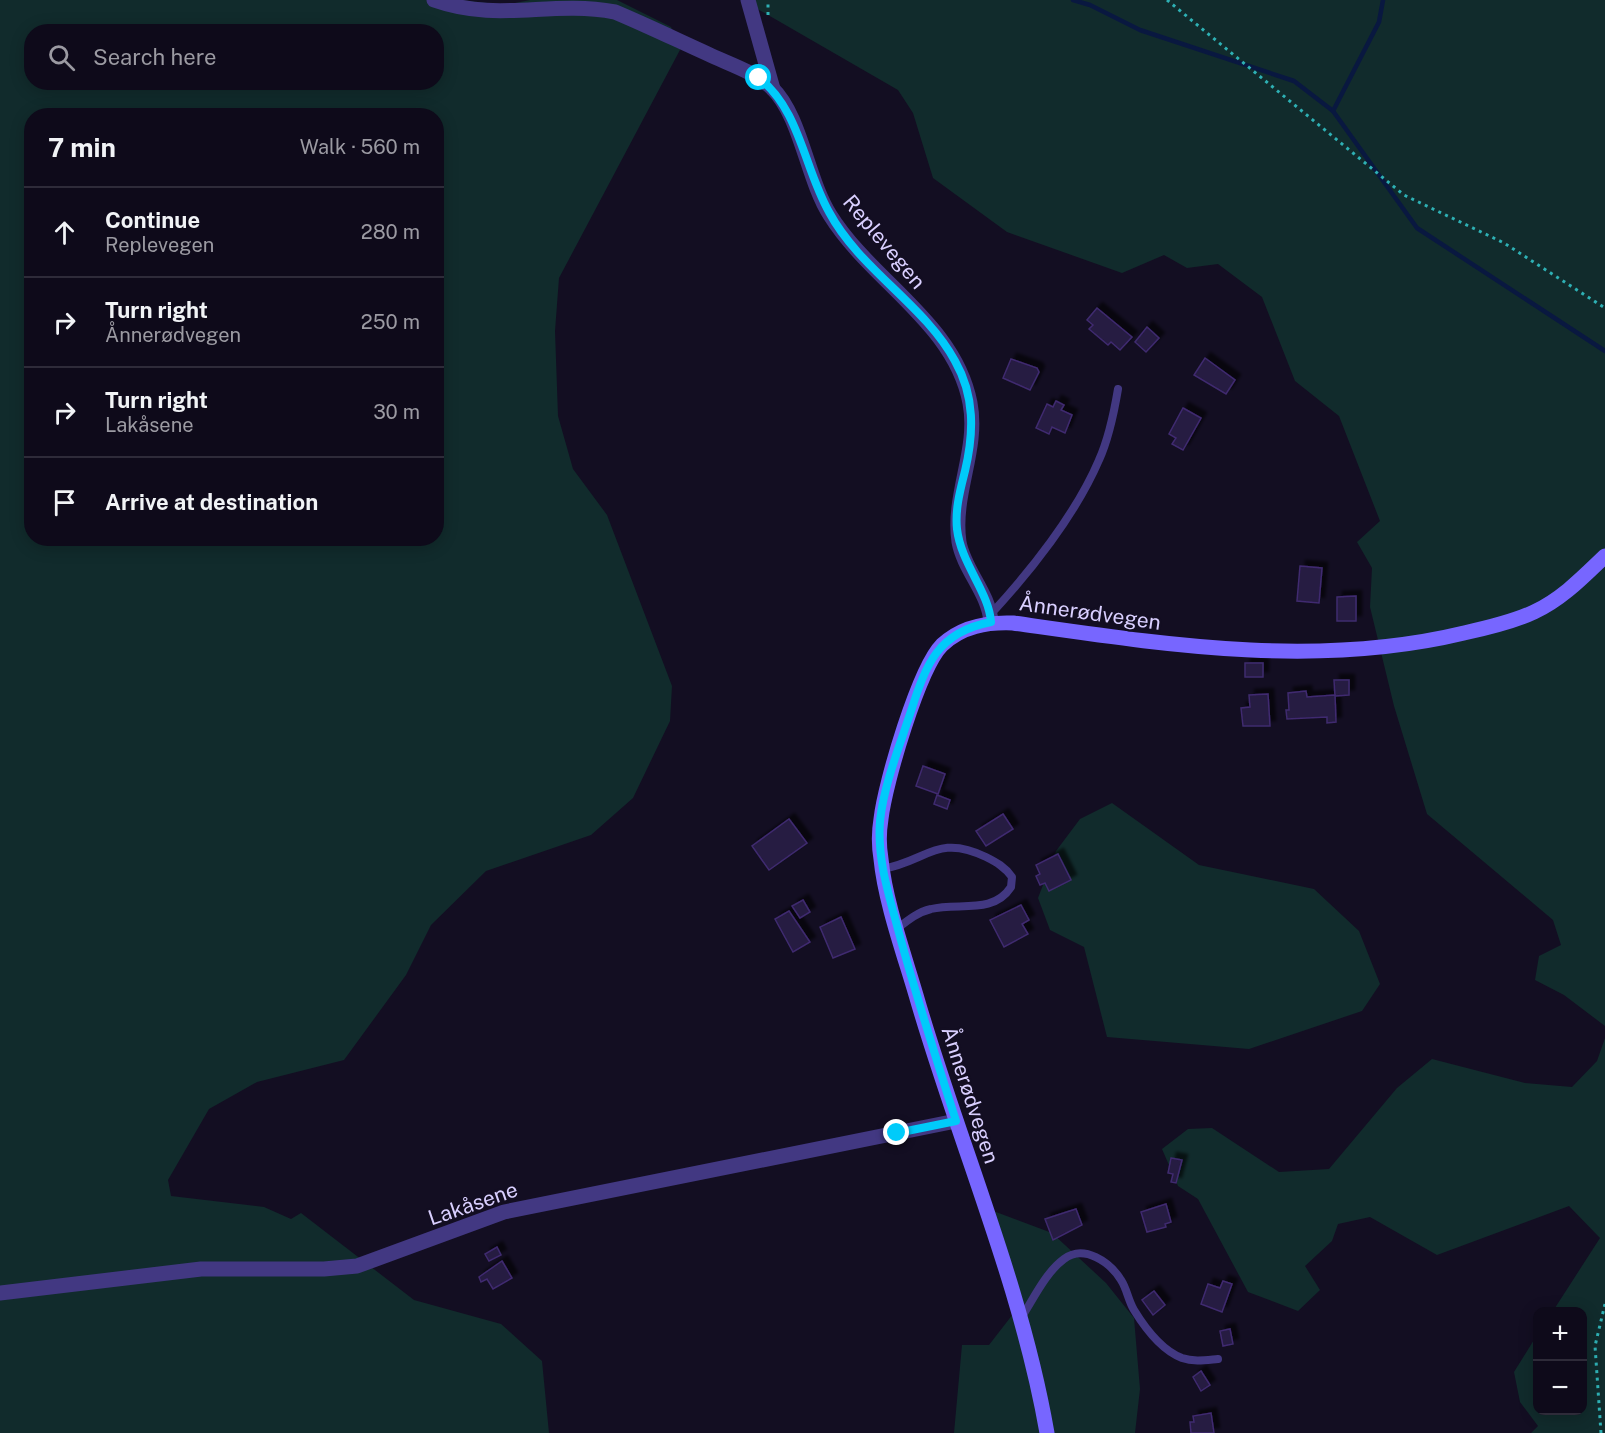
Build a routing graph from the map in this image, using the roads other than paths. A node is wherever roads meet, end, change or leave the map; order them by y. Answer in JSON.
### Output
{"nodes":[{"id":1,"x":434,"y":0,"type":"edge"},
{"id":2,"x":748,"y":0,"type":"edge"},
{"id":3,"x":772,"y":88,"type":"junction"},
{"id":4,"x":1118,"y":389,"type":"dead end"},
{"id":5,"x":1605,"y":556,"type":"edge"},
{"id":6,"x":991,"y":619,"type":"junction"},
{"id":7,"x":882,"y":869,"type":"junction"},
{"id":8,"x":898,"y":928,"type":"junction"},
{"id":9,"x":956,"y":1121,"type":"junction"},
{"id":10,"x":0,"y":1293,"type":"edge"},
{"id":11,"x":1019,"y":1320,"type":"junction"},
{"id":12,"x":1218,"y":1359,"type":"dead end"},
{"id":13,"x":1047,"y":1433,"type":"edge"}],
"edges":[{"from":1,"to":3,"type":"street","name":"Replevegen"},
{"from":2,"to":3,"type":"street"},
{"from":3,"to":6,"type":"street","name":"Replevegen"},
{"from":4,"to":6,"type":"lane"},
{"from":5,"to":6,"type":"main road","name":"Ånnerødvegen"},
{"from":6,"to":7,"type":"main road","name":"Ånnerødvegen"},
{"from":7,"to":8,"type":"main road","name":"Ånnerødvegen"},
{"from":7,"to":8,"type":"lane"},
{"from":8,"to":9,"type":"main road","name":"Ånnerødvegen"},
{"from":9,"to":10,"type":"street","name":"Lakåsene"},
{"from":9,"to":11,"type":"main road","name":"Ånnerødvegen"},
{"from":11,"to":12,"type":"lane"},
{"from":11,"to":13,"type":"main road","name":"Ånnerødvegen"}]}
